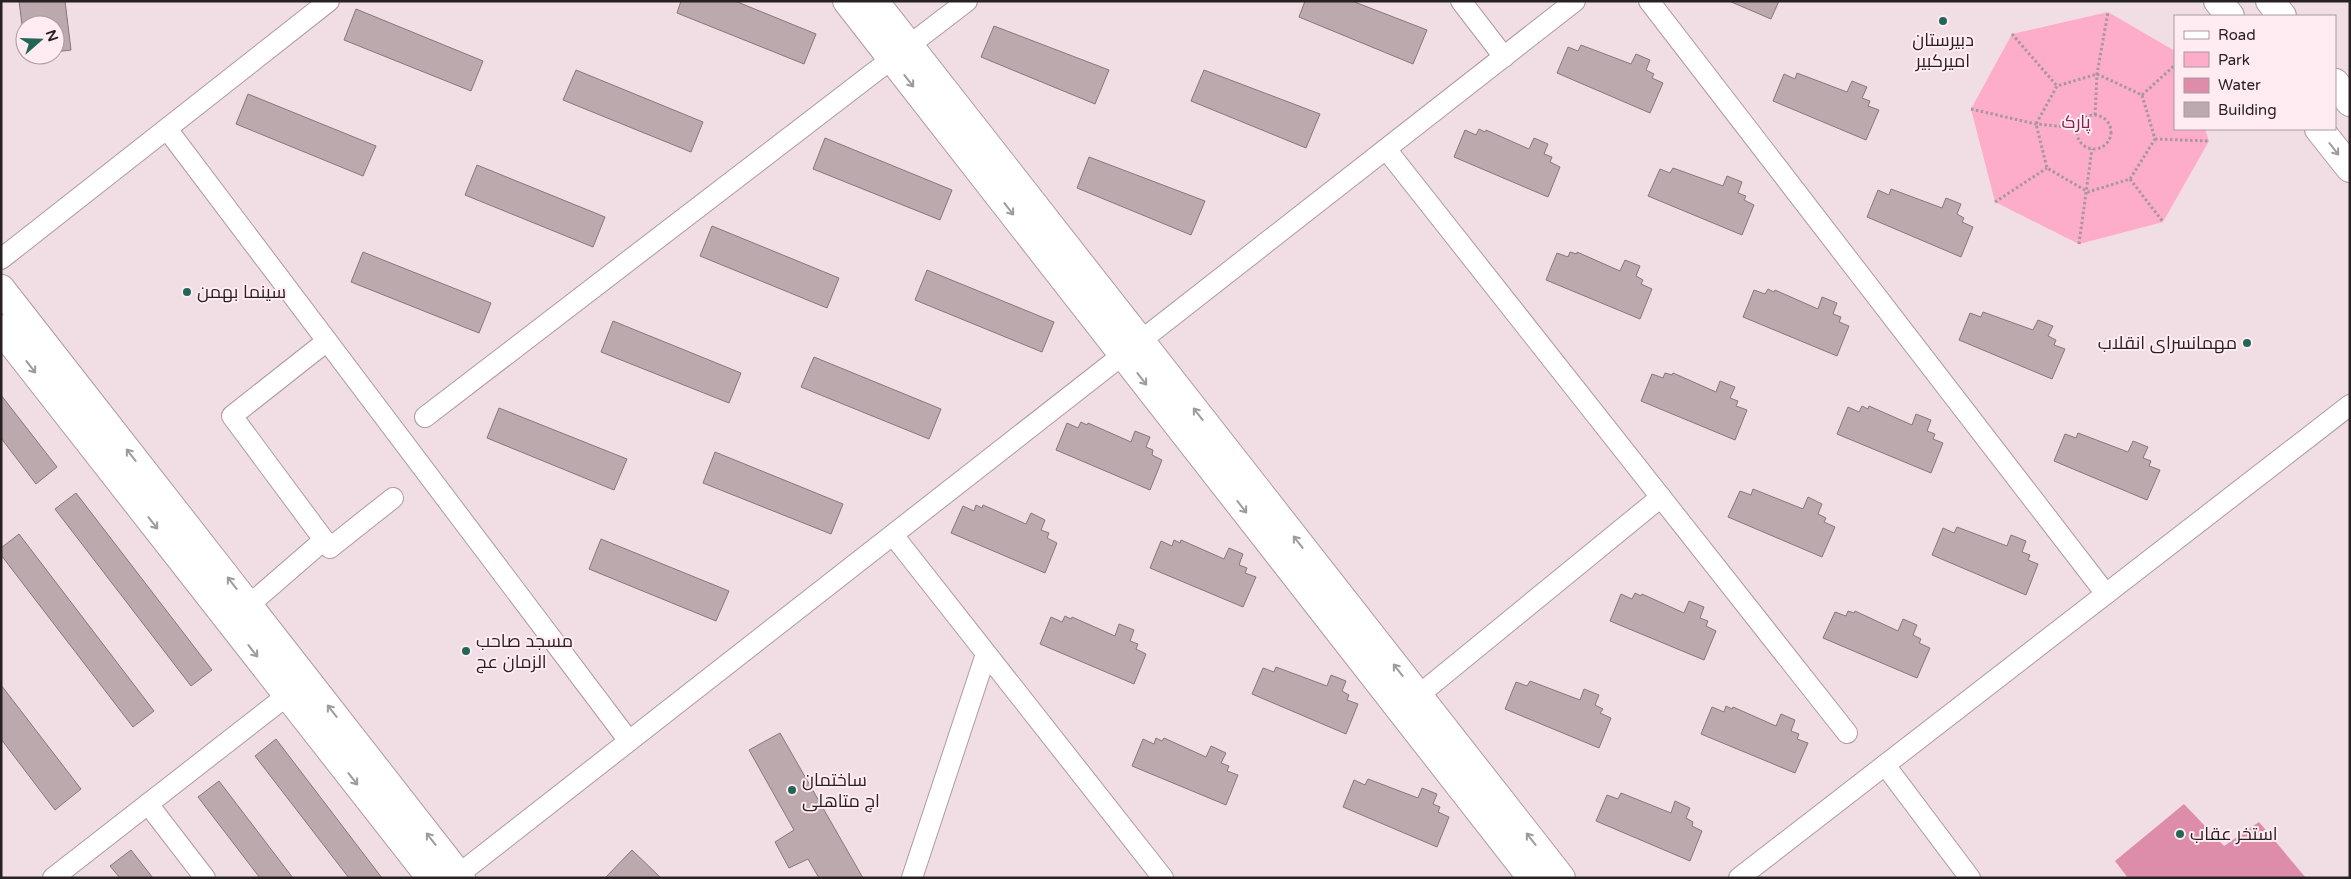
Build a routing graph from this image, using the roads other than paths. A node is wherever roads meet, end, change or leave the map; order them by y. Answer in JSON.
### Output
{"nodes":[{"id":1,"x":329,"y":1,"type":"edge"},
{"id":2,"x":847,"y":1,"type":"edge"},
{"id":3,"x":874,"y":1,"type":"edge"},
{"id":4,"x":967,"y":1,"type":"edge"},
{"id":5,"x":1461,"y":1,"type":"edge"},
{"id":6,"x":1576,"y":1,"type":"edge"},
{"id":7,"x":1649,"y":1,"type":"edge"},
{"id":8,"x":2218,"y":1,"type":"edge"},
{"id":9,"x":2270,"y":1,"type":"edge"},
{"id":10,"x":2229,"y":15,"type":"edge"},
{"id":11,"x":2281,"y":15,"type":"edge"},
{"id":12,"x":901,"y":53,"type":"junction"},
{"id":13,"x":1504,"y":57,"type":"junction"},
{"id":14,"x":167,"y":129,"type":"junction"},
{"id":15,"x":2320,"y":130,"type":"edge"},
{"id":16,"x":1386,"y":149,"type":"junction"},
{"id":17,"x":2350,"y":168,"type":"edge"},
{"id":18,"x":1,"y":259,"type":"edge"},
{"id":19,"x":1,"y":288,"type":"edge"},
{"id":20,"x":1,"y":329,"type":"edge"},
{"id":21,"x":327,"y":341,"type":"junction"},
{"id":22,"x":1132,"y":348,"type":"junction"},
{"id":23,"x":2350,"y":406,"type":"edge"},
{"id":24,"x":425,"y":417,"type":"dead end"},
{"id":25,"x":1661,"y":497,"type":"junction"},
{"id":26,"x":393,"y":498,"type":"dead end"},
{"id":27,"x":893,"y":535,"type":"junction"},
{"id":28,"x":324,"y":540,"type":"junction"},
{"id":29,"x":2106,"y":594,"type":"junction"},
{"id":30,"x":249,"y":605,"type":"junction"},
{"id":31,"x":986,"y":654,"type":"junction"},
{"id":32,"x":298,"y":687,"type":"junction"},
{"id":33,"x":1409,"y":702,"type":"junction"},
{"id":34,"x":1847,"y":733,"type":"dead end"},
{"id":35,"x":629,"y":741,"type":"junction"},
{"id":36,"x":1885,"y":765,"type":"junction"},
{"id":37,"x":148,"y":804,"type":"junction"},
{"id":38,"x":458,"y":877,"type":"edge"},
{"id":39,"x":53,"y":878,"type":"edge"},
{"id":40,"x":205,"y":878,"type":"edge"},
{"id":41,"x":431,"y":878,"type":"edge"},
{"id":42,"x":912,"y":878,"type":"edge"},
{"id":43,"x":1163,"y":878,"type":"edge"},
{"id":44,"x":1532,"y":878,"type":"edge"},
{"id":45,"x":1561,"y":878,"type":"edge"},
{"id":46,"x":1739,"y":878,"type":"edge"},
{"id":47,"x":1970,"y":878,"type":"edge"}],
"edges":[{"from":1,"to":14,"type":"street"},
{"from":2,"to":12,"type":"street"},
{"from":3,"to":12,"type":"street"},
{"from":4,"to":12,"type":"street"},
{"from":5,"to":13,"type":"street"},
{"from":6,"to":13,"type":"street"},
{"from":7,"to":29,"type":"street"},
{"from":8,"to":10,"type":"street"},
{"from":9,"to":11,"type":"street"},
{"from":12,"to":22,"type":"street"},
{"from":12,"to":24,"type":"street"},
{"from":13,"to":16,"type":"street"},
{"from":14,"to":18,"type":"street"},
{"from":14,"to":21,"type":"street"},
{"from":15,"to":17,"type":"street","one_way":true},
{"from":16,"to":22,"type":"street"},
{"from":16,"to":25,"type":"street"},
{"from":30,"to":19,"type":"street","one_way":true},
{"from":20,"to":32,"type":"street","one_way":true},
{"from":21,"to":28,"type":"street"},
{"from":21,"to":35,"type":"street"},
{"from":22,"to":27,"type":"street"},
{"from":22,"to":33,"type":"street"},
{"from":23,"to":29,"type":"street"},
{"from":25,"to":33,"type":"street"},
{"from":25,"to":34,"type":"street"},
{"from":26,"to":28,"type":"street"},
{"from":27,"to":31,"type":"street"},
{"from":27,"to":35,"type":"street"},
{"from":28,"to":30,"type":"street"},
{"from":29,"to":36,"type":"street"},
{"from":30,"to":32,"type":"street"},
{"from":31,"to":42,"type":"street"},
{"from":31,"to":43,"type":"street"},
{"from":32,"to":37,"type":"street"},
{"from":38,"to":32,"type":"street","one_way":true},
{"from":32,"to":41,"type":"street","one_way":true},
{"from":33,"to":44,"type":"street"},
{"from":45,"to":33,"type":"street","one_way":true},
{"from":35,"to":38,"type":"street"},
{"from":36,"to":46,"type":"street"},
{"from":36,"to":47,"type":"street"},
{"from":37,"to":39,"type":"street"},
{"from":37,"to":40,"type":"street"}]}
